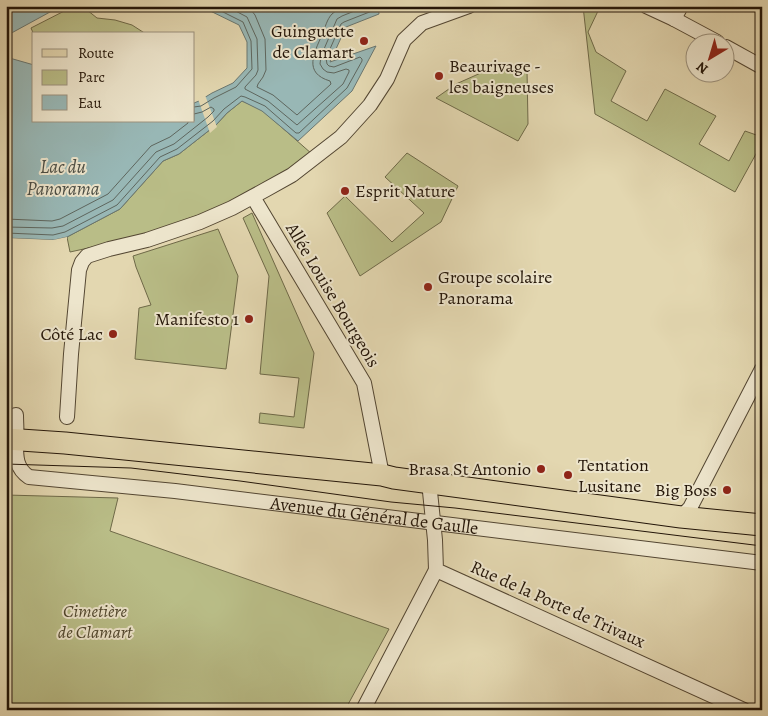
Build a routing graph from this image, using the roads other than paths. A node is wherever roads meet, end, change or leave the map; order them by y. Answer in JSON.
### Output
{"nodes":[{"id":1,"x":469,"y":6,"type":"edge"},
{"id":2,"x":646,"y":6,"type":"edge"},
{"id":3,"x":677,"y":13,"type":"edge"},
{"id":4,"x":703,"y":32,"type":"edge"},
{"id":5,"x":736,"y":53,"type":"edge"},
{"id":6,"x":762,"y":67,"type":"edge"},
{"id":7,"x":253,"y":197,"type":"junction"},
{"id":8,"x":762,"y":369,"type":"edge"},
{"id":9,"x":16,"y":415,"type":"dead end"},
{"id":10,"x":67,"y":417,"type":"dead end"},
{"id":11,"x":11,"y":440,"type":"edge"},
{"id":12,"x":382,"y":475,"type":"junction"},
{"id":13,"x":429,"y":482,"type":"junction"},
{"id":14,"x":681,"y":517,"type":"junction"},
{"id":15,"x":433,"y":522,"type":"junction"},
{"id":16,"x":762,"y":525,"type":"edge"},
{"id":17,"x":762,"y":563,"type":"edge"},
{"id":18,"x":436,"y":570,"type":"junction"},
{"id":19,"x":363,"y":710,"type":"edge"},
{"id":20,"x":744,"y":710,"type":"edge"}],
"edges":[{"from":1,"to":7,"type":"street"},
{"from":2,"to":3,"type":"street"},
{"from":3,"to":4,"type":"street"},
{"from":5,"to":6,"type":"street"},
{"from":7,"to":10,"type":"street"},
{"from":7,"to":12,"type":"street","name":"Allée Louise Bourgeois"},
{"from":8,"to":14,"type":"street"},
{"from":9,"to":11,"type":"street","name":"Avenue du Général de Gaulle"},
{"from":11,"to":12,"type":"main road"},
{"from":11,"to":15,"type":"street","name":"Avenue du Général de Gaulle"},
{"from":12,"to":13,"type":"main road"},
{"from":13,"to":14,"type":"main road"},
{"from":13,"to":15,"type":"street"},
{"from":14,"to":16,"type":"main road"},
{"from":15,"to":17,"type":"street","name":"Avenue du Général de Gaulle"},
{"from":15,"to":18,"type":"street"},
{"from":18,"to":19,"type":"street"},
{"from":18,"to":20,"type":"street","name":"Rue de la Porte de Trivaux"}]}
